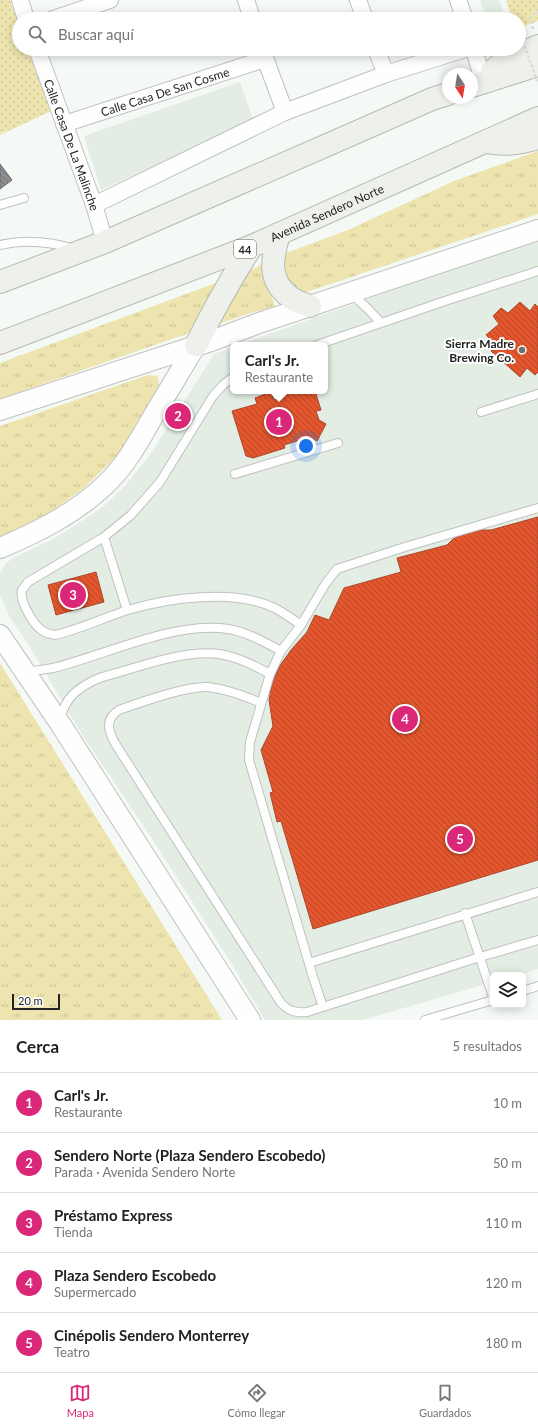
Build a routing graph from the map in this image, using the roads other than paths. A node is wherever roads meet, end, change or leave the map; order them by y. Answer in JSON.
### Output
{"nodes":[{"id":1,"x":20,"y":0,"type":"edge"},
{"id":2,"x":110,"y":0,"type":"edge"},
{"id":3,"x":246,"y":0,"type":"edge"},
{"id":4,"x":358,"y":0,"type":"edge"},
{"id":5,"x":458,"y":0,"type":"edge"},
{"id":6,"x":24,"y":12,"type":"edge"},
{"id":7,"x":74,"y":12,"type":"edge"},
{"id":8,"x":250,"y":12,"type":"edge"},
{"id":9,"x":362,"y":12,"type":"edge"},
{"id":10,"x":462,"y":12,"type":"edge"},
{"id":11,"x":40,"y":56,"type":"edge"},
{"id":12,"x":258,"y":56,"type":"edge"},
{"id":13,"x":265,"y":56,"type":"edge"},
{"id":14,"x":379,"y":56,"type":"edge"},
{"id":15,"x":443,"y":56,"type":"edge"},
{"id":16,"x":475,"y":56,"type":"edge"},
{"id":17,"x":511,"y":56,"type":"edge"},
{"id":18,"x":538,"y":65,"type":"edge"},
{"id":19,"x":386,"y":74,"type":"junction"},
{"id":20,"x":480,"y":83,"type":"edge"},
{"id":21,"x":442,"y":96,"type":"edge"},
{"id":22,"x":285,"y":112,"type":"junction"},
{"id":23,"x":538,"y":118,"type":"edge"},
{"id":24,"x":64,"y":124,"type":"junction"},
{"id":25,"x":538,"y":138,"type":"edge"},
{"id":26,"x":484,"y":141,"type":"junction"},
{"id":27,"x":24,"y":198,"type":"dead end"},
{"id":28,"x":0,"y":205,"type":"edge"},
{"id":29,"x":94,"y":205,"type":"junction"},
{"id":30,"x":538,"y":230,"type":"edge"},
{"id":31,"x":279,"y":234,"type":"junction"},
{"id":32,"x":105,"y":242,"type":"junction"},
{"id":33,"x":0,"y":245,"type":"edge"},
{"id":34,"x":252,"y":246,"type":"junction"},
{"id":35,"x":81,"y":250,"type":"junction"},
{"id":36,"x":538,"y":270,"type":"edge"},
{"id":37,"x":0,"y":282,"type":"edge"},
{"id":38,"x":350,"y":293,"type":"junction"},
{"id":39,"x":310,"y":306,"type":"junction"},
{"id":40,"x":381,"y":323,"type":"junction"},
{"id":41,"x":326,"y":342,"type":"edge"},
{"id":42,"x":0,"y":343,"type":"edge"},
{"id":43,"x":196,"y":346,"type":"junction"},
{"id":44,"x":230,"y":379,"type":"edge"},
{"id":45,"x":538,"y":394,"type":"edge"},
{"id":46,"x":0,"y":410,"type":"edge"},
{"id":47,"x":481,"y":412,"type":"dead end"},
{"id":48,"x":338,"y":443,"type":"dead end"},
{"id":49,"x":235,"y":474,"type":"dead end"},
{"id":50,"x":538,"y":508,"type":"edge"},
{"id":51,"x":104,"y":537,"type":"junction"},
{"id":52,"x":0,"y":548,"type":"edge"},
{"id":53,"x":127,"y":610,"type":"junction"},
{"id":54,"x":301,"y":625,"type":"junction"},
{"id":55,"x":0,"y":635,"type":"edge"},
{"id":56,"x":281,"y":651,"type":"junction"},
{"id":57,"x":19,"y":664,"type":"junction"},
{"id":58,"x":270,"y":674,"type":"junction"},
{"id":59,"x":261,"y":703,"type":"junction"},
{"id":60,"x":61,"y":725,"type":"junction"},
{"id":61,"x":538,"y":892,"type":"edge"},
{"id":62,"x":466,"y":913,"type":"junction"},
{"id":63,"x":538,"y":940,"type":"edge"},
{"id":64,"x":480,"y":957,"type":"junction"},
{"id":65,"x":309,"y":962,"type":"junction"},
{"id":66,"x":538,"y":986,"type":"edge"},
{"id":67,"x":490,"y":989,"type":"edge"},
{"id":68,"x":526,"y":990,"type":"edge"},
{"id":69,"x":490,"y":999,"type":"edge"},
{"id":70,"x":323,"y":1007,"type":"junction"},
{"id":71,"x":250,"y":1020,"type":"edge"},
{"id":72,"x":425,"y":1020,"type":"edge"}],
"edges":[{"from":1,"to":6,"type":"street"},
{"from":2,"to":7,"type":"street"},
{"from":3,"to":8,"type":"street"},
{"from":4,"to":9,"type":"street"},
{"from":5,"to":10,"type":"street"},
{"from":11,"to":24,"type":"street","name":"Calle Casa De La Malinche"},
{"from":12,"to":24,"type":"street","name":"Calle Casa De San Cosme"},
{"from":13,"to":22,"type":"street"},
{"from":14,"to":19,"type":"street"},
{"from":15,"to":19,"type":"street"},
{"from":16,"to":20,"type":"street"},
{"from":17,"to":20,"type":"main road"},
{"from":18,"to":20,"type":"main road"},
{"from":19,"to":22,"type":"street"},
{"from":21,"to":32,"type":"main road"},
{"from":22,"to":29,"type":"street"},
{"from":23,"to":26,"type":"main road","name":"Avenida Sendero Norte","number":"44"},
{"from":24,"to":29,"type":"street","name":"Calle Casa De La Malinche"},
{"from":25,"to":26,"type":"main road"},
{"from":26,"to":31,"type":"main road","name":"Avenida Sendero Norte","number":"44"},
{"from":27,"to":28,"type":"lane"},
{"from":29,"to":32,"type":"street","name":"Calle Casa De La Malinche"},
{"from":30,"to":38,"type":"street"},
{"from":31,"to":34,"type":"main road","name":"Avenida Sendero Norte","number":"44"},
{"from":31,"to":39,"type":"main road"},
{"from":32,"to":35,"type":"main road"},
{"from":33,"to":35,"type":"lane"},
{"from":34,"to":42,"type":"main road","name":"Avenida Sendero Norte","number":"44"},
{"from":34,"to":43,"type":"main road"},
{"from":35,"to":37,"type":"main road"},
{"from":36,"to":40,"type":"lane"},
{"from":38,"to":39,"type":"street"},
{"from":38,"to":40,"type":"lane"},
{"from":39,"to":43,"type":"street"},
{"from":40,"to":41,"type":"lane"},
{"from":43,"to":46,"type":"street"},
{"from":43,"to":52,"type":"street"},
{"from":44,"to":51,"type":"lane"},
{"from":45,"to":47,"type":"lane"},
{"from":48,"to":49,"type":"lane"},
{"from":50,"to":54,"type":"lane"},
{"from":51,"to":53,"type":"lane"},
{"from":51,"to":53,"type":"lane"},
{"from":53,"to":54,"type":"lane"},
{"from":54,"to":56,"type":"lane"},
{"from":55,"to":57,"type":"street"},
{"from":56,"to":57,"type":"lane"},
{"from":56,"to":58,"type":"lane"},
{"from":57,"to":60,"type":"street"},
{"from":58,"to":59,"type":"lane"},
{"from":58,"to":60,"type":"lane"},
{"from":59,"to":65,"type":"lane"},
{"from":59,"to":70,"type":"lane"},
{"from":60,"to":71,"type":"street"},
{"from":61,"to":62,"type":"lane"},
{"from":62,"to":64,"type":"lane"},
{"from":62,"to":65,"type":"lane"},
{"from":63,"to":64,"type":"lane"},
{"from":64,"to":67,"type":"lane"},
{"from":64,"to":70,"type":"lane"},
{"from":65,"to":70,"type":"lane"},
{"from":66,"to":68,"type":"lane"},
{"from":69,"to":72,"type":"lane"}]}
